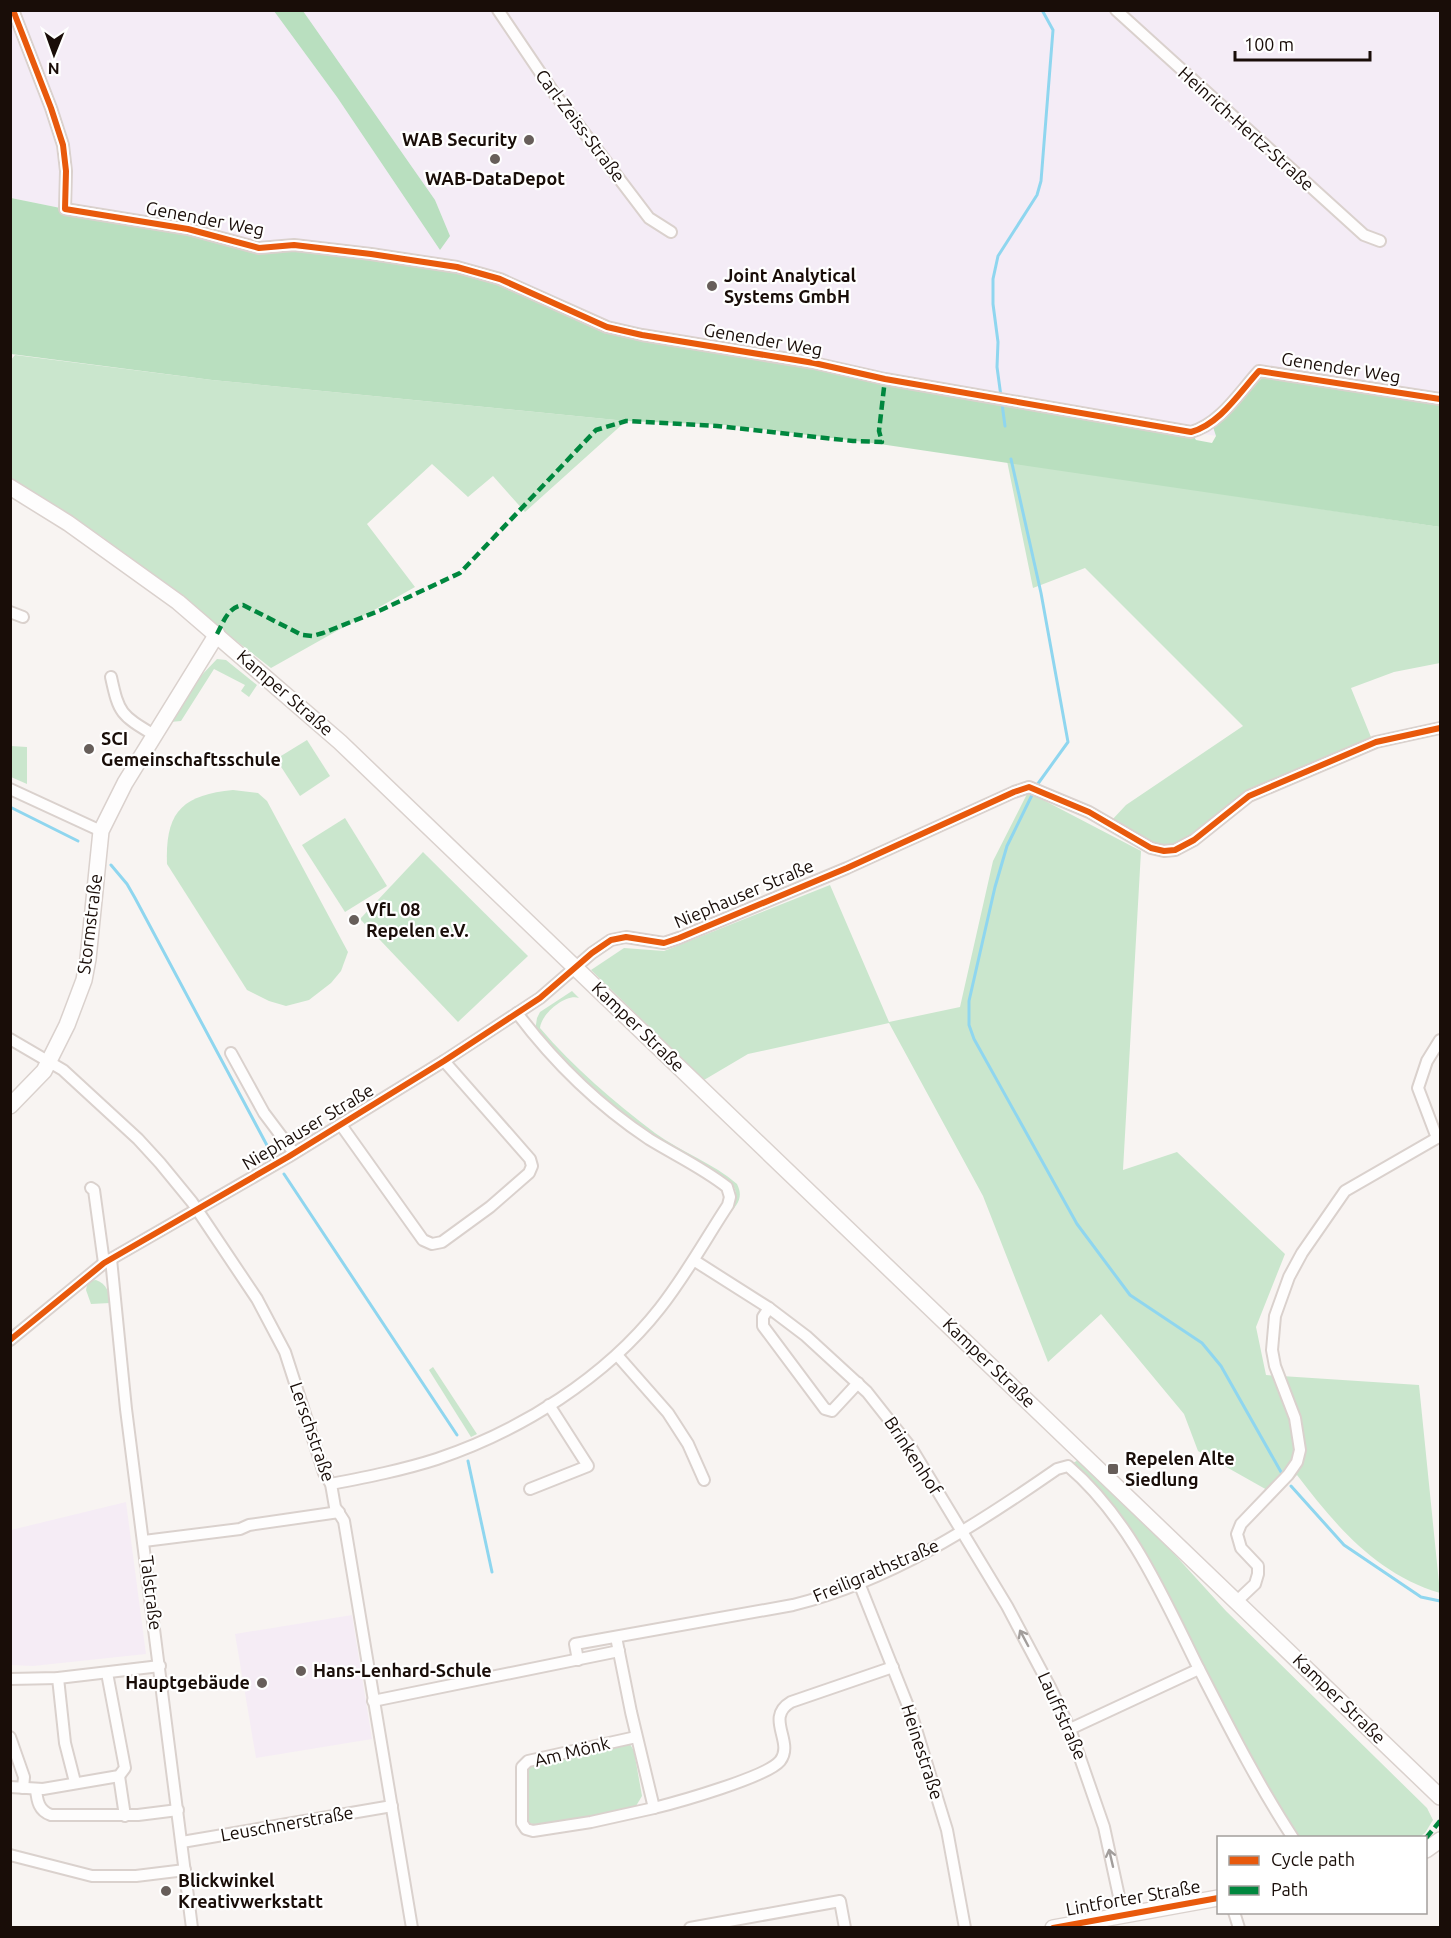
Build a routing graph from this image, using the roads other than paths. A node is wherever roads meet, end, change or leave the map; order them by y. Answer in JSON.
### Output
{"nodes":[{"id":1,"x":13,"y":10,"type":"edge"},
{"id":2,"x":498,"y":10,"type":"edge"},
{"id":3,"x":1116,"y":10,"type":"edge"},
{"id":4,"x":671,"y":232,"type":"dead end"},
{"id":5,"x":1380,"y":241,"type":"dead end"},
{"id":6,"x":1440,"y":399,"type":"edge"},
{"id":7,"x":10,"y":487,"type":"edge"},
{"id":8,"x":10,"y":612,"type":"edge"},
{"id":9,"x":23,"y":617,"type":"dead end"},
{"id":10,"x":217,"y":634,"type":"junction"},
{"id":11,"x":111,"y":677,"type":"dead end"},
{"id":12,"x":1440,"y":728,"type":"edge"},
{"id":13,"x":154,"y":735,"type":"junction"},
{"id":14,"x":10,"y":789,"type":"edge"},
{"id":15,"x":101,"y":831,"type":"junction"},
{"id":16,"x":575,"y":968,"type":"junction"},
{"id":17,"x":517,"y":1013,"type":"junction"},
{"id":18,"x":10,"y":1039,"type":"edge"},
{"id":19,"x":1440,"y":1040,"type":"edge"},
{"id":20,"x":231,"y":1053,"type":"dead end"},
{"id":21,"x":49,"y":1061,"type":"junction"},
{"id":22,"x":444,"y":1061,"type":"junction"},
{"id":23,"x":10,"y":1106,"type":"edge"},
{"id":24,"x":341,"y":1125,"type":"junction"},
{"id":25,"x":294,"y":1154,"type":"junction"},
{"id":26,"x":91,"y":1188,"type":"dead end"},
{"id":27,"x":198,"y":1211,"type":"junction"},
{"id":28,"x":107,"y":1261,"type":"junction"},
{"id":29,"x":695,"y":1261,"type":"junction"},
{"id":30,"x":768,"y":1308,"type":"junction"},
{"id":31,"x":10,"y":1340,"type":"edge"},
{"id":32,"x":617,"y":1355,"type":"junction"},
{"id":33,"x":858,"y":1383,"type":"junction"},
{"id":34,"x":549,"y":1406,"type":"junction"},
{"id":35,"x":704,"y":1480,"type":"dead end"},
{"id":36,"x":331,"y":1484,"type":"junction"},
{"id":37,"x":530,"y":1490,"type":"dead end"},
{"id":38,"x":339,"y":1512,"type":"junction"},
{"id":39,"x":962,"y":1533,"type":"junction"},
{"id":40,"x":144,"y":1540,"type":"junction"},
{"id":41,"x":859,"y":1583,"type":"junction"},
{"id":42,"x":1237,"y":1601,"type":"junction"},
{"id":43,"x":616,"y":1637,"type":"junction"},
{"id":44,"x":619,"y":1651,"type":"junction"},
{"id":45,"x":578,"y":1660,"type":"junction"},
{"id":46,"x":160,"y":1666,"type":"junction"},
{"id":47,"x":893,"y":1667,"type":"junction"},
{"id":48,"x":1199,"y":1669,"type":"junction"},
{"id":49,"x":106,"y":1672,"type":"junction"},
{"id":50,"x":58,"y":1678,"type":"junction"},
{"id":51,"x":10,"y":1679,"type":"edge"},
{"id":52,"x":373,"y":1701,"type":"junction"},
{"id":53,"x":1070,"y":1729,"type":"junction"},
{"id":54,"x":10,"y":1737,"type":"edge"},
{"id":55,"x":636,"y":1737,"type":"junction"},
{"id":56,"x":119,"y":1776,"type":"junction"},
{"id":57,"x":75,"y":1782,"type":"junction"},
{"id":58,"x":10,"y":1787,"type":"edge"},
{"id":59,"x":23,"y":1788,"type":"junction"},
{"id":60,"x":36,"y":1789,"type":"junction"},
{"id":61,"x":1440,"y":1797,"type":"edge"},
{"id":62,"x":392,"y":1806,"type":"junction"},
{"id":63,"x":654,"y":1808,"type":"junction"},
{"id":64,"x":178,"y":1810,"type":"junction"},
{"id":65,"x":125,"y":1816,"type":"junction"},
{"id":66,"x":1292,"y":1836,"type":"edge"},
{"id":67,"x":1440,"y":1840,"type":"edge"},
{"id":68,"x":182,"y":1842,"type":"junction"},
{"id":69,"x":1427,"y":1850,"type":"edge"},
{"id":70,"x":10,"y":1855,"type":"edge"},
{"id":71,"x":185,"y":1870,"type":"junction"},
{"id":72,"x":1217,"y":1898,"type":"edge"},
{"id":73,"x":1124,"y":1915,"type":"junction"},
{"id":74,"x":192,"y":1928,"type":"edge"},
{"id":75,"x":412,"y":1928,"type":"edge"},
{"id":76,"x":690,"y":1928,"type":"edge"},
{"id":77,"x":845,"y":1928,"type":"edge"},
{"id":78,"x":965,"y":1928,"type":"edge"},
{"id":79,"x":1053,"y":1928,"type":"edge"}],
"edges":[{"from":1,"to":6,"type":"street","name":"Genender Weg"},
{"from":2,"to":4,"type":"street","name":"Carl-Zeiss-Straße"},
{"from":3,"to":5,"type":"street","name":"Heinrich-Hertz-Straße"},
{"from":7,"to":10,"type":"main road","name":"Kamper Straße"},
{"from":8,"to":9,"type":"street"},
{"from":10,"to":13,"type":"main road","name":"Stormstraße"},
{"from":10,"to":16,"type":"main road","name":"Kamper Straße"},
{"from":11,"to":13,"type":"street"},
{"from":12,"to":16,"type":"street","name":"Niephauser Straße"},
{"from":13,"to":15,"type":"main road","name":"Stormstraße"},
{"from":14,"to":15,"type":"street"},
{"from":15,"to":21,"type":"main road","name":"Stormstraße"},
{"from":16,"to":17,"type":"street","name":"Niephauser Straße"},
{"from":16,"to":42,"type":"main road","name":"Kamper Straße"},
{"from":17,"to":22,"type":"street","name":"Niephauser Straße"},
{"from":17,"to":29,"type":"street"},
{"from":18,"to":21,"type":"street","name":"Lerschstraße"},
{"from":19,"to":42,"type":"street"},
{"from":20,"to":25,"type":"street"},
{"from":21,"to":23,"type":"main road","name":"Stormstraße"},
{"from":21,"to":27,"type":"street","name":"Lerschstraße"},
{"from":22,"to":24,"type":"street","name":"Niephauser Straße"},
{"from":22,"to":24,"type":"street"},
{"from":24,"to":25,"type":"street","name":"Niephauser Straße"},
{"from":25,"to":27,"type":"street","name":"Niephauser Straße"},
{"from":26,"to":28,"type":"street"},
{"from":27,"to":28,"type":"street","name":"Niephauser Straße"},
{"from":27,"to":36,"type":"street","name":"Lerschstraße"},
{"from":28,"to":31,"type":"street","name":"Niephauser Straße"},
{"from":28,"to":40,"type":"street","name":"Talstraße"},
{"from":29,"to":30,"type":"street","name":"Brinkenhof"},
{"from":29,"to":32,"type":"street"},
{"from":30,"to":33,"type":"street","name":"Brinkenhof"},
{"from":30,"to":33,"type":"street"},
{"from":32,"to":34,"type":"street"},
{"from":32,"to":35,"type":"street"},
{"from":33,"to":39,"type":"street","name":"Brinkenhof"},
{"from":34,"to":36,"type":"street"},
{"from":34,"to":37,"type":"street"},
{"from":36,"to":38,"type":"street","name":"Lerschstraße"},
{"from":38,"to":40,"type":"street"},
{"from":38,"to":52,"type":"street","name":"Lerschstraße"},
{"from":39,"to":41,"type":"street","name":"Freiligrathstraße"},
{"from":39,"to":48,"type":"street","name":"Freiligrathstraße"},
{"from":53,"to":39,"type":"street","name":"Lauffstraße","one_way":true},
{"from":40,"to":46,"type":"street","name":"Talstraße"},
{"from":41,"to":43,"type":"street","name":"Freiligrathstraße"},
{"from":41,"to":47,"type":"street","name":"Heinestraße"},
{"from":42,"to":61,"type":"main road","name":"Kamper Straße"},
{"from":43,"to":44,"type":"street"},
{"from":43,"to":45,"type":"street","name":"Freiligrathstraße"},
{"from":44,"to":45,"type":"street"},
{"from":44,"to":55,"type":"street"},
{"from":45,"to":52,"type":"street"},
{"from":46,"to":49,"type":"street"},
{"from":46,"to":64,"type":"street","name":"Talstraße"},
{"from":47,"to":63,"type":"street","name":"Am Mönk"},
{"from":47,"to":78,"type":"street","name":"Heinestraße"},
{"from":48,"to":53,"type":"street"},
{"from":48,"to":66,"type":"street"},
{"from":49,"to":50,"type":"street"},
{"from":49,"to":56,"type":"street"},
{"from":50,"to":51,"type":"street"},
{"from":50,"to":57,"type":"street"},
{"from":52,"to":62,"type":"street","name":"Lerschstraße"},
{"from":73,"to":53,"type":"street","name":"Lauffstraße","one_way":true},
{"from":54,"to":59,"type":"street"},
{"from":55,"to":63,"type":"street"},
{"from":55,"to":63,"type":"street","name":"Am Mönk"},
{"from":56,"to":57,"type":"street"},
{"from":56,"to":65,"type":"street"},
{"from":57,"to":60,"type":"street"},
{"from":58,"to":59,"type":"street"},
{"from":59,"to":60,"type":"street"},
{"from":60,"to":65,"type":"street"},
{"from":62,"to":68,"type":"street","name":"Leuschnerstraße"},
{"from":62,"to":75,"type":"street","name":"Lerschstraße"},
{"from":64,"to":65,"type":"street"},
{"from":64,"to":68,"type":"street","name":"Talstraße"},
{"from":67,"to":69,"type":"main road"},
{"from":68,"to":71,"type":"street","name":"Talstraße"},
{"from":70,"to":71,"type":"street"},
{"from":71,"to":74,"type":"street","name":"Talstraße"},
{"from":72,"to":73,"type":"main road","name":"Lintforter Straße"},
{"from":73,"to":79,"type":"main road","name":"Lintforter Straße"},
{"from":76,"to":77,"type":"street"}]}
